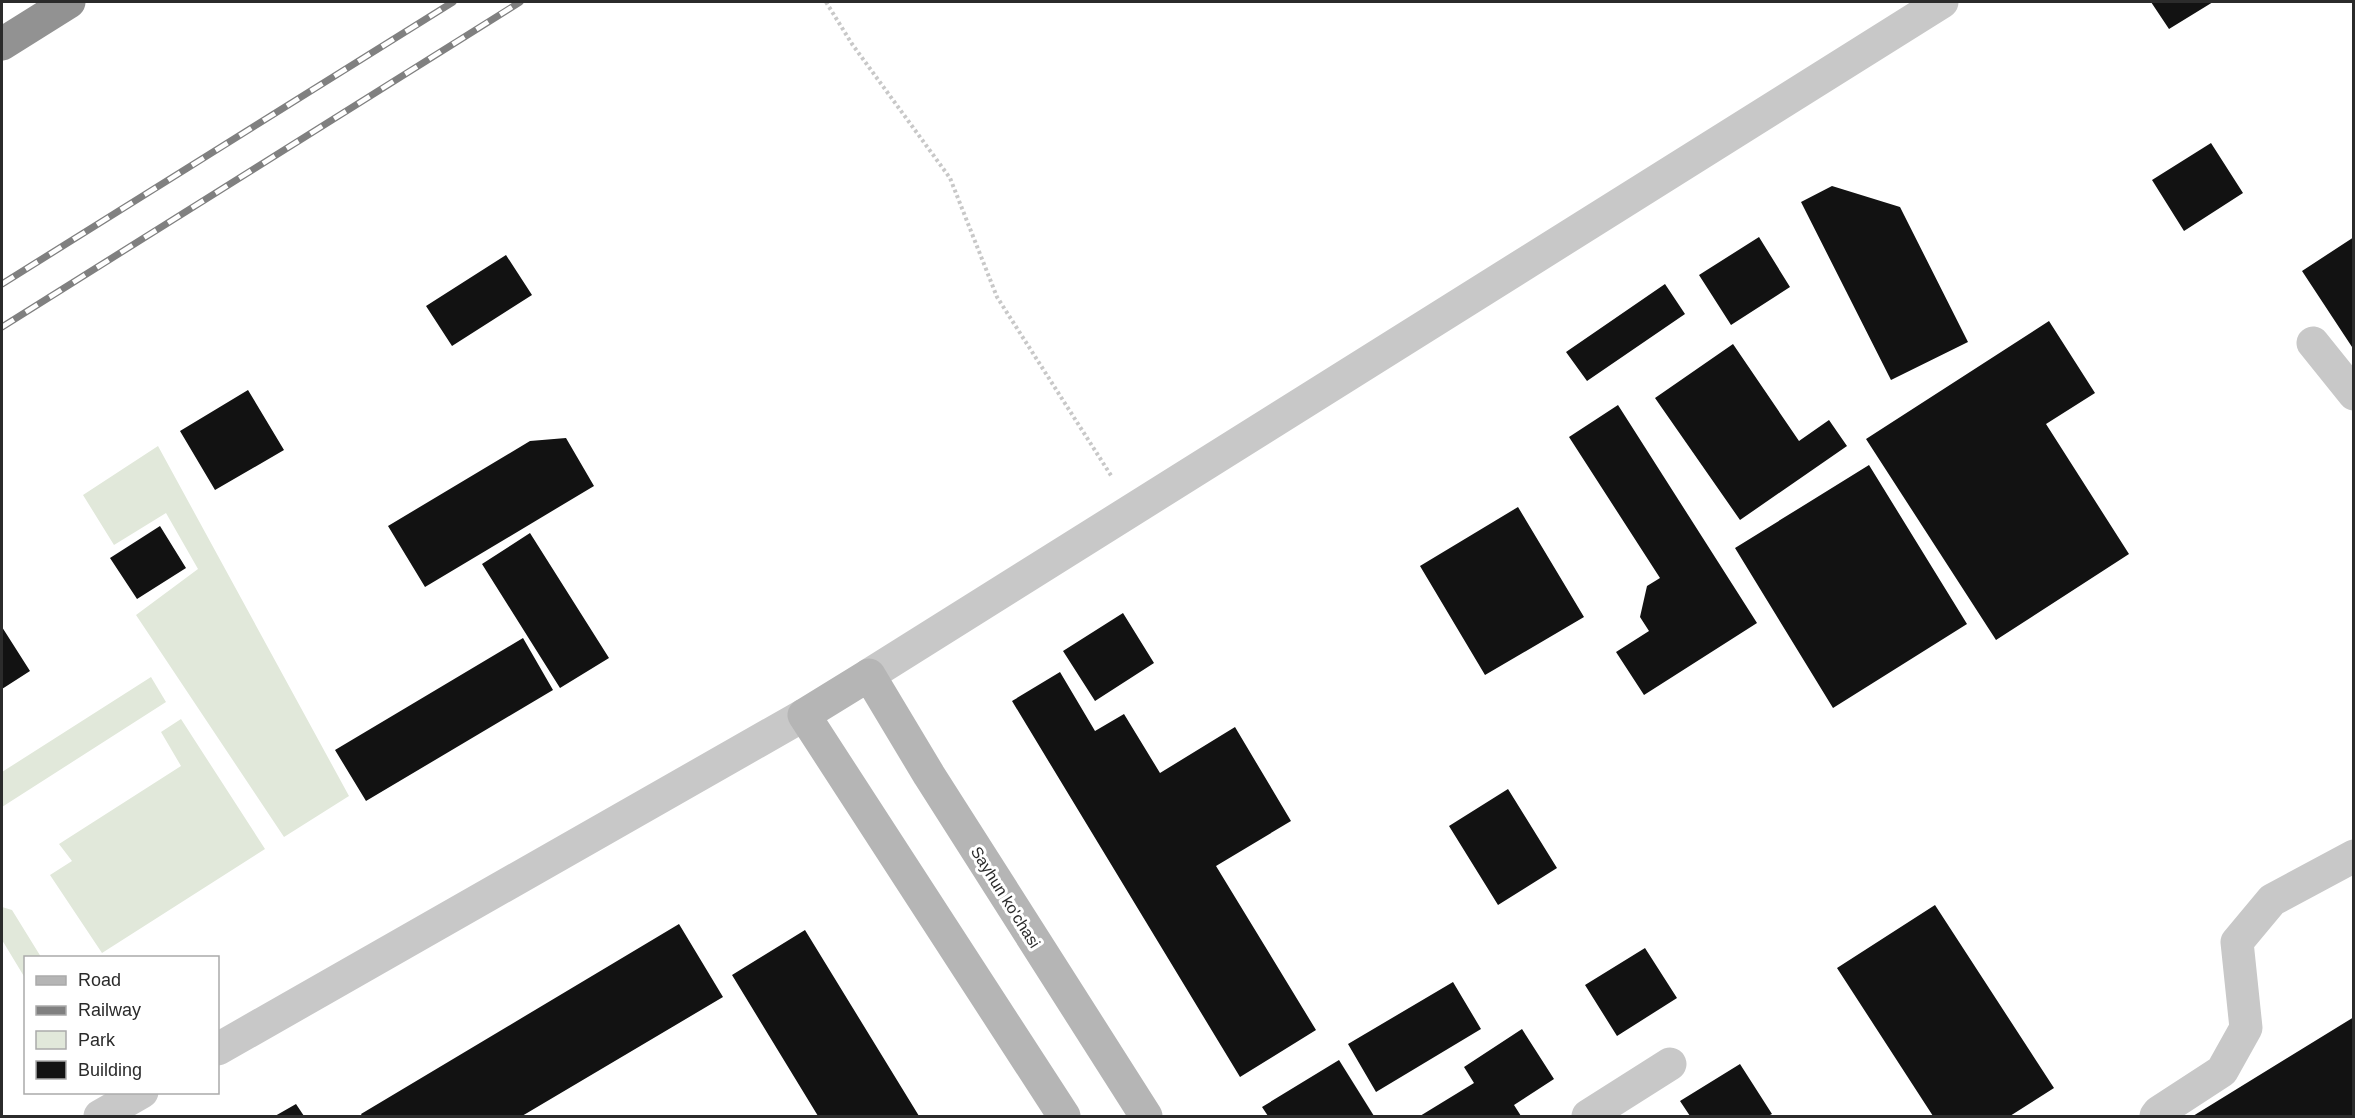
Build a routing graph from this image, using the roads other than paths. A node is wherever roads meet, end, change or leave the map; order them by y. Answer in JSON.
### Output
{"nodes":[{"id":1,"x":69,"y":2,"type":"edge"},
{"id":2,"x":1942,"y":2,"type":"edge"},
{"id":3,"x":2,"y":44,"type":"edge"},
{"id":4,"x":2313,"y":343,"type":"dead end"},
{"id":5,"x":2354,"y":394,"type":"edge"},
{"id":6,"x":869,"y":675,"type":"junction"},
{"id":7,"x":804,"y":715,"type":"junction"},
{"id":8,"x":2354,"y":856,"type":"edge"},
{"id":9,"x":219,"y":1048,"type":"edge"},
{"id":10,"x":1670,"y":1064,"type":"dead end"},
{"id":11,"x":138,"y":1094,"type":"edge"},
{"id":12,"x":100,"y":1116,"type":"edge"},
{"id":13,"x":1064,"y":1116,"type":"edge"},
{"id":14,"x":1146,"y":1116,"type":"edge"},
{"id":15,"x":1588,"y":1116,"type":"edge"},
{"id":16,"x":2157,"y":1116,"type":"edge"}],
"edges":[{"from":1,"to":3,"type":"highway"},
{"from":2,"to":6,"type":"street"},
{"from":4,"to":5,"type":"street"},
{"from":6,"to":7,"type":"street"},
{"from":6,"to":14,"type":"street","name":"Sayhun ko'chasi"},
{"from":7,"to":9,"type":"street"},
{"from":7,"to":13,"type":"street"},
{"from":8,"to":16,"type":"street"},
{"from":10,"to":15,"type":"street"},
{"from":11,"to":12,"type":"street"}]}
